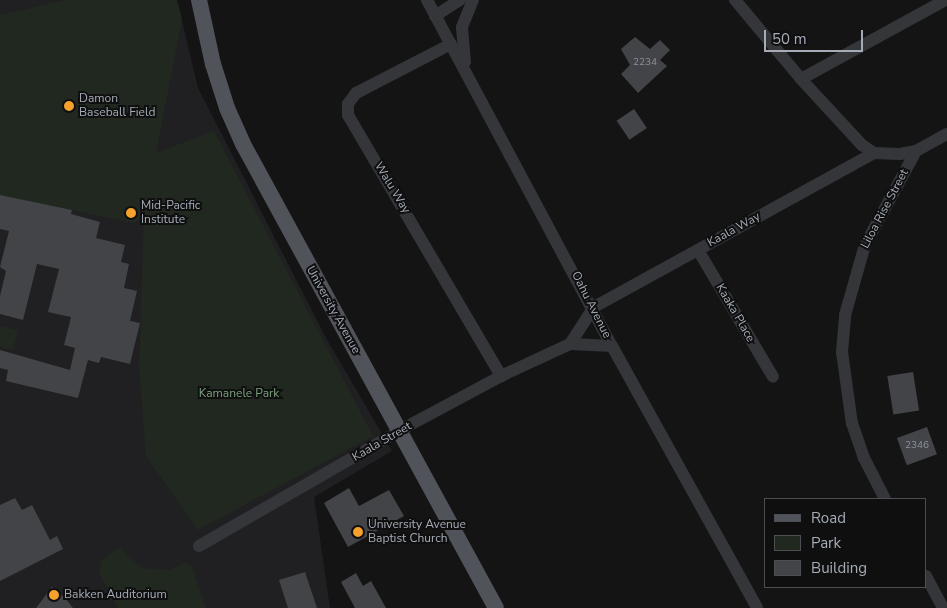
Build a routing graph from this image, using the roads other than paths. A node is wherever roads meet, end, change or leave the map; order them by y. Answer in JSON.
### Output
{"nodes":[{"id":1,"x":199,"y":0,"type":"edge"},
{"id":2,"x":427,"y":0,"type":"edge"},
{"id":3,"x":460,"y":0,"type":"edge"},
{"id":4,"x":472,"y":0,"type":"edge"},
{"id":5,"x":735,"y":0,"type":"edge"},
{"id":6,"x":946,"y":0,"type":"edge"},
{"id":7,"x":435,"y":16,"type":"junction"},
{"id":8,"x":451,"y":44,"type":"junction"},
{"id":9,"x":469,"y":76,"type":"junction"},
{"id":10,"x":801,"y":79,"type":"junction"},
{"id":11,"x":947,"y":134,"type":"edge"},
{"id":12,"x":916,"y":151,"type":"junction"},
{"id":13,"x":874,"y":153,"type":"junction"},
{"id":14,"x":698,"y":250,"type":"junction"},
{"id":15,"x":594,"y":307,"type":"junction"},
{"id":16,"x":570,"y":344,"type":"junction"},
{"id":17,"x":612,"y":346,"type":"junction"},
{"id":18,"x":501,"y":376,"type":"junction"},
{"id":19,"x":772,"y":377,"type":"dead end"},
{"id":20,"x":401,"y":430,"type":"junction"},
{"id":21,"x":884,"y":498,"type":"edge"},
{"id":22,"x":199,"y":546,"type":"dead end"},
{"id":23,"x":927,"y":578,"type":"edge"},
{"id":24,"x":496,"y":608,"type":"edge"},
{"id":25,"x":757,"y":608,"type":"edge"},
{"id":26,"x":943,"y":608,"type":"edge"}],
"edges":[{"from":1,"to":20,"type":"main road","name":"University Avenue"},
{"from":2,"to":7,"type":"street","name":"Oahu Avenue"},
{"from":3,"to":7,"type":"street"},
{"from":4,"to":9,"type":"street"},
{"from":5,"to":10,"type":"street"},
{"from":6,"to":10,"type":"street"},
{"from":7,"to":8,"type":"street","name":"Oahu Avenue"},
{"from":8,"to":9,"type":"street","name":"Oahu Avenue"},
{"from":8,"to":18,"type":"street","name":"Walu Way"},
{"from":9,"to":15,"type":"street","name":"Oahu Avenue"},
{"from":10,"to":13,"type":"street"},
{"from":11,"to":12,"type":"street"},
{"from":12,"to":13,"type":"street"},
{"from":12,"to":21,"type":"street","name":"Liloa Rise Street"},
{"from":13,"to":14,"type":"street","name":"Kaala Way"},
{"from":14,"to":15,"type":"street","name":"Kaala Way"},
{"from":14,"to":19,"type":"street","name":"Kaaka Place"},
{"from":15,"to":16,"type":"street"},
{"from":15,"to":17,"type":"street","name":"Oahu Avenue"},
{"from":16,"to":17,"type":"street","name":"Kaala Street"},
{"from":16,"to":18,"type":"street","name":"Kaala Street"},
{"from":17,"to":25,"type":"street","name":"Oahu Avenue"},
{"from":18,"to":20,"type":"street","name":"Kaala Street"},
{"from":20,"to":22,"type":"street","name":"Kaala Street"},
{"from":20,"to":24,"type":"main road","name":"University Avenue"},
{"from":23,"to":26,"type":"street"}]}
